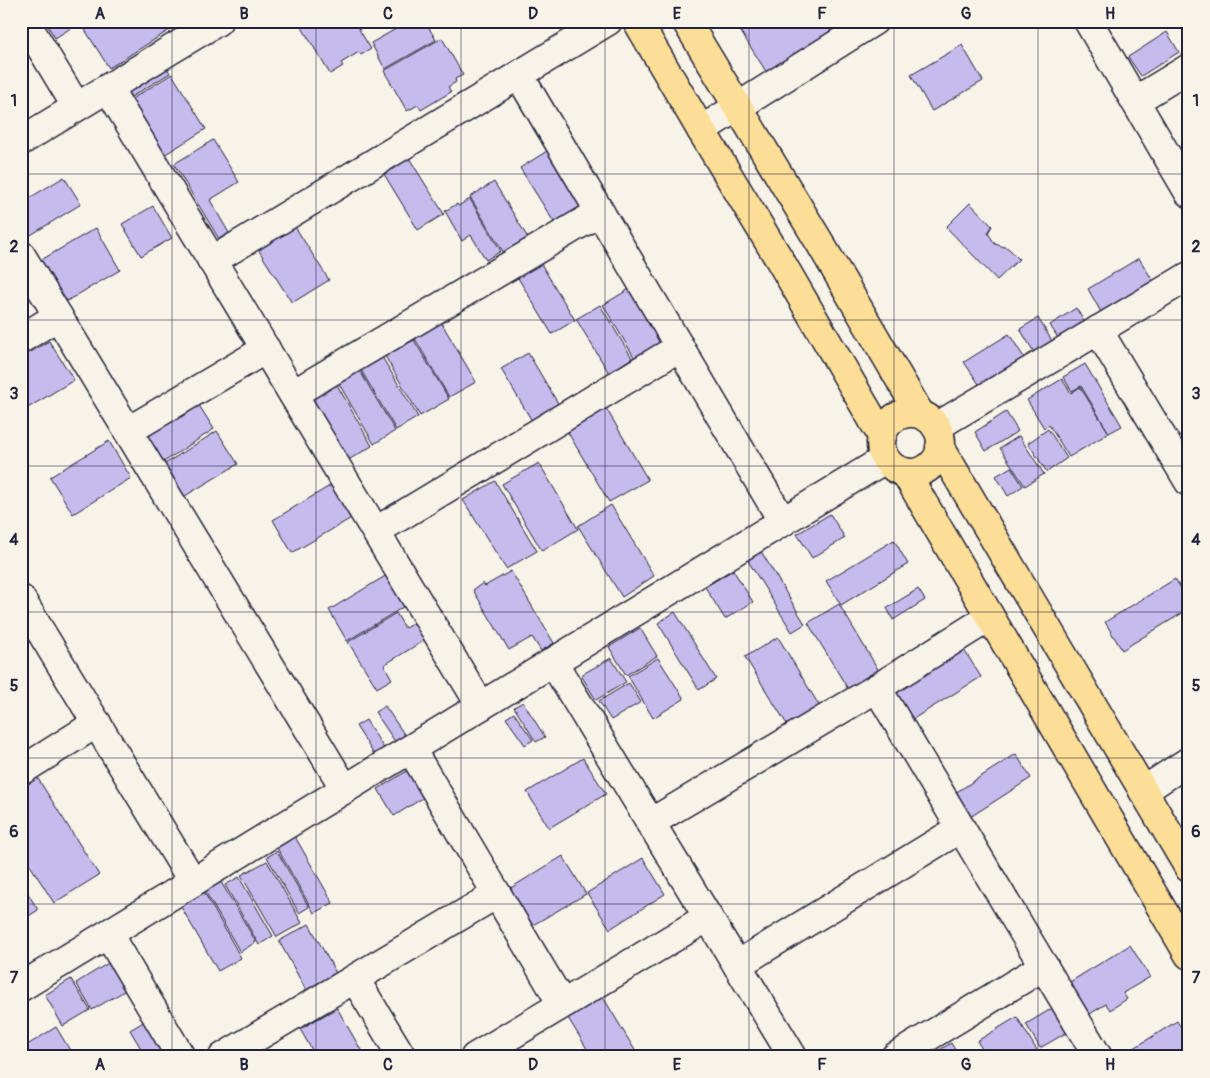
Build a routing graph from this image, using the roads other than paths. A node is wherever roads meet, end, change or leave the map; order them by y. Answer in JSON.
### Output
{"nodes":[{"id":1,"x":25,"y":21,"type":"edge"},
{"id":2,"x":218,"y":21,"type":"edge"},
{"id":3,"x":608,"y":21,"type":"edge"},
{"id":4,"x":637,"y":21,"type":"edge"},
{"id":5,"x":686,"y":21,"type":"edge"},
{"id":6,"x":874,"y":21,"type":"edge"},
{"id":7,"x":1088,"y":21,"type":"edge"},
{"id":8,"x":1189,"y":68,"type":"edge"},
{"id":9,"x":519,"y":75,"type":"junction"},
{"id":10,"x":108,"y":88,"type":"junction"},
{"id":11,"x":1135,"y":101,"type":"junction"},
{"id":12,"x":76,"y":106,"type":"junction"},
{"id":13,"x":738,"y":107,"type":"junction"},
{"id":14,"x":701,"y":130,"type":"junction"},
{"id":15,"x":21,"y":141,"type":"edge"},
{"id":16,"x":1189,"y":193,"type":"edge"},
{"id":17,"x":600,"y":212,"type":"junction"},
{"id":18,"x":21,"y":255,"type":"edge"},
{"id":19,"x":212,"y":261,"type":"junction"},
{"id":20,"x":1189,"y":276,"type":"edge"},
{"id":21,"x":58,"y":316,"type":"junction"},
{"id":22,"x":1098,"y":330,"type":"junction"},
{"id":23,"x":21,"y":339,"type":"edge"},
{"id":24,"x":680,"y":347,"type":"junction"},
{"id":25,"x":266,"y":349,"type":"junction"},
{"id":26,"x":293,"y":394,"type":"junction"},
{"id":27,"x":932,"y":430,"type":"junction"},
{"id":28,"x":128,"y":431,"type":"junction"},
{"id":29,"x":891,"y":456,"type":"junction"},
{"id":30,"x":1189,"y":482,"type":"edge"},
{"id":31,"x":783,"y":522,"type":"junction"},
{"id":32,"x":376,"y":531,"type":"junction"},
{"id":33,"x":21,"y":599,"type":"edge"},
{"id":34,"x":990,"y":616,"type":"junction"},
{"id":35,"x":552,"y":662,"type":"junction"},
{"id":36,"x":877,"y":688,"type":"junction"},
{"id":37,"x":481,"y":706,"type":"junction"},
{"id":38,"x":97,"y":723,"type":"junction"},
{"id":39,"x":411,"y":748,"type":"junction"},
{"id":40,"x":1189,"y":761,"type":"edge"},
{"id":41,"x":21,"y":770,"type":"edge"},
{"id":42,"x":345,"y":789,"type":"junction"},
{"id":43,"x":1144,"y":791,"type":"junction"},
{"id":44,"x":650,"y":823,"type":"junction"},
{"id":45,"x":961,"y":828,"type":"junction"},
{"id":46,"x":1189,"y":868,"type":"edge"},
{"id":47,"x":193,"y":882,"type":"junction"},
{"id":48,"x":497,"y":894,"type":"junction"},
{"id":49,"x":708,"y":916,"type":"junction"},
{"id":50,"x":108,"y":934,"type":"junction"},
{"id":51,"x":1189,"y":955,"type":"edge"},
{"id":52,"x":737,"y":965,"type":"junction"},
{"id":53,"x":1044,"y":966,"type":"junction"},
{"id":54,"x":355,"y":979,"type":"junction"},
{"id":55,"x":21,"y":987,"type":"edge"},
{"id":56,"x":562,"y":1004,"type":"junction"},
{"id":57,"x":181,"y":1057,"type":"edge"},
{"id":58,"x":223,"y":1057,"type":"edge"},
{"id":59,"x":402,"y":1057,"type":"edge"},
{"id":60,"x":475,"y":1057,"type":"edge"},
{"id":61,"x":793,"y":1057,"type":"edge"},
{"id":62,"x":895,"y":1057,"type":"edge"},
{"id":63,"x":1098,"y":1057,"type":"edge"}],
"edges":[{"from":1,"to":12,"type":"street"},
{"from":2,"to":10,"type":"street"},
{"from":3,"to":9,"type":"street"},
{"from":4,"to":14,"type":"main road"},
{"from":5,"to":13,"type":"main road"},
{"from":6,"to":13,"type":"street"},
{"from":7,"to":11,"type":"street"},
{"from":8,"to":11,"type":"street"},
{"from":9,"to":17,"type":"street"},
{"from":9,"to":19,"type":"street"},
{"from":10,"to":12,"type":"street"},
{"from":10,"to":19,"type":"street"},
{"from":11,"to":16,"type":"street"},
{"from":12,"to":15,"type":"street"},
{"from":13,"to":14,"type":"street"},
{"from":13,"to":27,"type":"main road"},
{"from":14,"to":29,"type":"main road"},
{"from":17,"to":24,"type":"street"},
{"from":17,"to":26,"type":"street"},
{"from":18,"to":21,"type":"street"},
{"from":19,"to":25,"type":"street"},
{"from":20,"to":22,"type":"street"},
{"from":21,"to":23,"type":"street"},
{"from":21,"to":28,"type":"street"},
{"from":22,"to":27,"type":"street"},
{"from":22,"to":30,"type":"street"},
{"from":24,"to":31,"type":"street"},
{"from":24,"to":32,"type":"street"},
{"from":25,"to":26,"type":"street"},
{"from":25,"to":28,"type":"street"},
{"from":26,"to":32,"type":"street"},
{"from":27,"to":29,"type":"main road"},
{"from":27,"to":29,"type":"main road"},
{"from":27,"to":43,"type":"main road"},
{"from":28,"to":42,"type":"street"},
{"from":29,"to":31,"type":"street"},
{"from":29,"to":34,"type":"main road"},
{"from":31,"to":35,"type":"street"},
{"from":32,"to":37,"type":"street"},
{"from":33,"to":38,"type":"street"},
{"from":34,"to":36,"type":"street"},
{"from":34,"to":51,"type":"main road"},
{"from":35,"to":37,"type":"street"},
{"from":35,"to":44,"type":"street"},
{"from":36,"to":44,"type":"street"},
{"from":36,"to":45,"type":"street"},
{"from":37,"to":39,"type":"street"},
{"from":38,"to":41,"type":"street"},
{"from":38,"to":47,"type":"street"},
{"from":39,"to":42,"type":"street"},
{"from":39,"to":48,"type":"street"},
{"from":40,"to":43,"type":"street"},
{"from":42,"to":47,"type":"street"},
{"from":43,"to":46,"type":"main road"},
{"from":44,"to":49,"type":"street"},
{"from":45,"to":52,"type":"street"},
{"from":45,"to":53,"type":"street"},
{"from":47,"to":50,"type":"street"},
{"from":48,"to":54,"type":"street"},
{"from":48,"to":56,"type":"street"},
{"from":49,"to":52,"type":"street"},
{"from":49,"to":56,"type":"street"},
{"from":50,"to":55,"type":"street"},
{"from":50,"to":57,"type":"street"},
{"from":52,"to":61,"type":"street"},
{"from":53,"to":62,"type":"street"},
{"from":53,"to":63,"type":"street"},
{"from":54,"to":58,"type":"street"},
{"from":54,"to":59,"type":"street"},
{"from":56,"to":60,"type":"street"}]}
